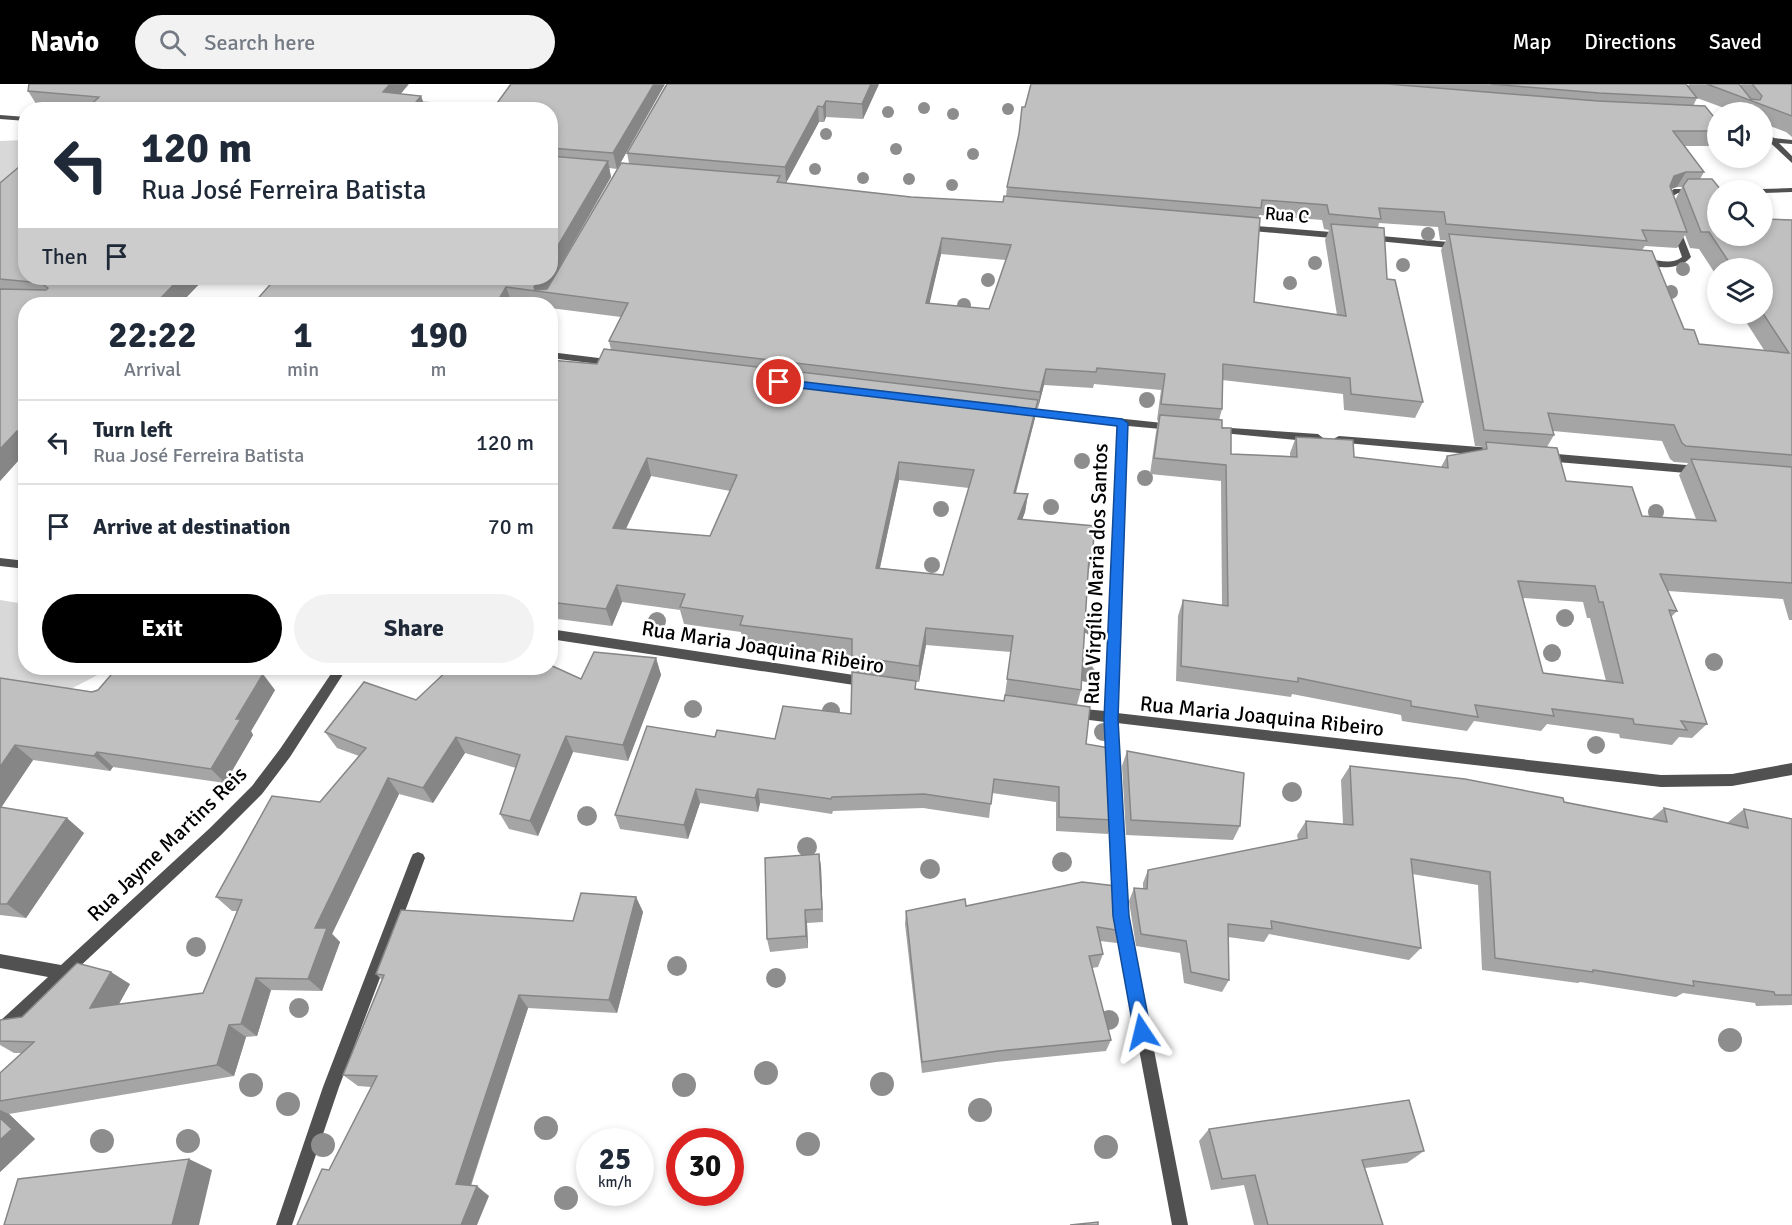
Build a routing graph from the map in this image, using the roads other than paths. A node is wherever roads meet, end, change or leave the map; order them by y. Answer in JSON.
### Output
{"nodes":[{"id":1,"x":0,"y":117,"type":"edge"},
{"id":2,"x":18,"y":118,"type":"edge"},
{"id":3,"x":1773,"y":140,"type":"edge"},
{"id":4,"x":1773,"y":141,"type":"edge"},
{"id":5,"x":1792,"y":142,"type":"edge"},
{"id":6,"x":1792,"y":161,"type":"edge"},
{"id":7,"x":1792,"y":190,"type":"edge"},
{"id":8,"x":1707,"y":191,"type":"edge"},
{"id":9,"x":1773,"y":191,"type":"edge"},
{"id":10,"x":1235,"y":227,"type":"edge"},
{"id":11,"x":1353,"y":237,"type":"edge"},
{"id":12,"x":1365,"y":238,"type":"edge"},
{"id":13,"x":1471,"y":247,"type":"edge"},
{"id":14,"x":1637,"y":262,"type":"edge"},
{"id":15,"x":558,"y":356,"type":"edge"},
{"id":16,"x":621,"y":363,"type":"edge"},
{"id":17,"x":1006,"y":409,"type":"edge"},
{"id":18,"x":1122,"y":423,"type":"junction"},
{"id":19,"x":1182,"y":428,"type":"edge"},
{"id":20,"x":1206,"y":430,"type":"edge"},
{"id":21,"x":1503,"y":453,"type":"edge"},
{"id":22,"x":1538,"y":456,"type":"edge"},
{"id":23,"x":1711,"y":471,"type":"edge"},
{"id":24,"x":0,"y":562,"type":"edge"},
{"id":25,"x":18,"y":564,"type":"edge"},
{"id":26,"x":558,"y":635,"type":"edge"},
{"id":27,"x":336,"y":675,"type":"edge"},
{"id":28,"x":878,"y":684,"type":"edge"},
{"id":29,"x":1065,"y":712,"type":"edge"},
{"id":30,"x":1111,"y":719,"type":"junction"},
{"id":31,"x":1792,"y":769,"type":"edge"},
{"id":32,"x":418,"y":858,"type":"dead end"},
{"id":33,"x":0,"y":961,"type":"edge"},
{"id":34,"x":62,"y":972,"type":"junction"},
{"id":35,"x":0,"y":1031,"type":"edge"},
{"id":36,"x":284,"y":1225,"type":"edge"},
{"id":37,"x":1180,"y":1225,"type":"edge"}],
"edges":[{"from":1,"to":2,"type":"street"},
{"from":3,"to":5,"type":"street"},
{"from":4,"to":6,"type":"street"},
{"from":7,"to":9,"type":"street"},
{"from":8,"to":14,"type":"street"},
{"from":10,"to":11,"type":"street","name":"Rua C"},
{"from":12,"to":13,"type":"street"},
{"from":15,"to":16,"type":"street"},
{"from":17,"to":18,"type":"street"},
{"from":18,"to":19,"type":"street"},
{"from":18,"to":30,"type":"street","name":"Rua Virgílio Maria dos Santos"},
{"from":20,"to":21,"type":"street"},
{"from":22,"to":23,"type":"street"},
{"from":24,"to":25,"type":"street"},
{"from":26,"to":28,"type":"street","name":"Rua Maria Joaquina Ribeiro"},
{"from":27,"to":34,"type":"street","name":"Rua Jayme Martins Reis"},
{"from":29,"to":30,"type":"street","name":"Rua Maria Joaquina Ribeiro"},
{"from":30,"to":31,"type":"street","name":"Rua Maria Joaquina Ribeiro"},
{"from":30,"to":37,"type":"street","name":"Rua Virgílio Maria dos Santos"},
{"from":32,"to":36,"type":"street"},
{"from":33,"to":34,"type":"street"},
{"from":34,"to":35,"type":"street","name":"Rua Jayme Martins Reis"}]}
